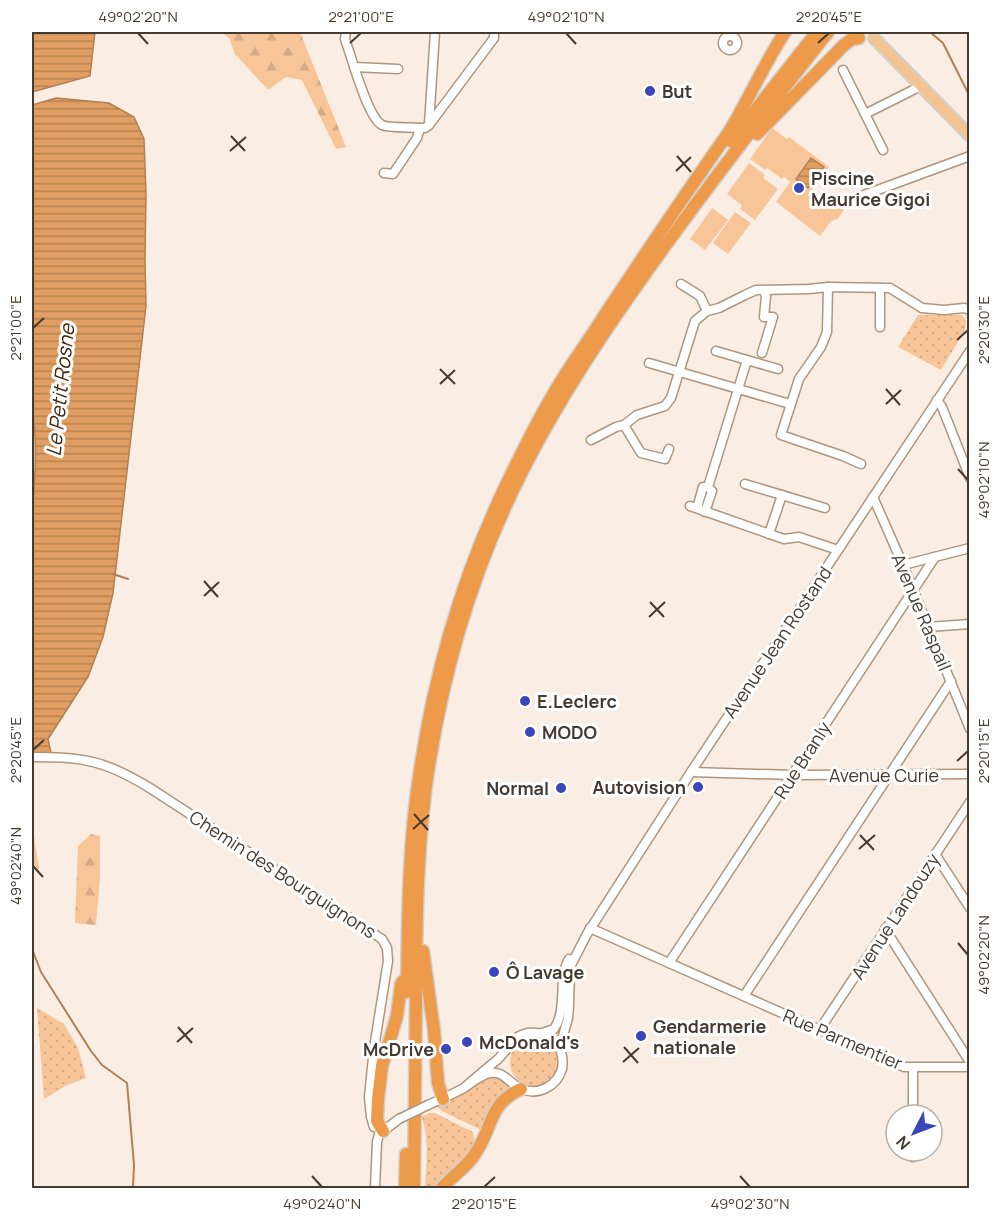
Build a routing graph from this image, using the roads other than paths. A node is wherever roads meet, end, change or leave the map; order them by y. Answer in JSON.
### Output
{"nodes":[{"id":1,"x":346,"y":32,"type":"edge"},
{"id":2,"x":435,"y":32,"type":"edge"},
{"id":3,"x":494,"y":32,"type":"edge"},
{"id":4,"x":784,"y":32,"type":"edge"},
{"id":5,"x":817,"y":32,"type":"edge"},
{"id":6,"x":828,"y":32,"type":"edge"},
{"id":7,"x":876,"y":34,"type":"edge"},
{"id":8,"x":857,"y":35,"type":"edge"},
{"id":9,"x":354,"y":67,"type":"junction"},
{"id":10,"x":398,"y":69,"type":"dead end"},
{"id":11,"x":843,"y":70,"type":"dead end"},
{"id":12,"x":919,"y":85,"type":"junction"},
{"id":13,"x":865,"y":114,"type":"junction"},
{"id":14,"x":425,"y":126,"type":"junction"},
{"id":15,"x":969,"y":136,"type":"edge"},
{"id":16,"x":883,"y":150,"type":"dead end"},
{"id":17,"x":969,"y":156,"type":"edge"},
{"id":18,"x":384,"y":173,"type":"dead end"},
{"id":19,"x":864,"y":195,"type":"dead end"},
{"id":20,"x":664,"y":246,"type":"junction"},
{"id":21,"x":681,"y":284,"type":"dead end"},
{"id":22,"x":828,"y":287,"type":"junction"},
{"id":23,"x":880,"y":288,"type":"junction"},
{"id":24,"x":765,"y":291,"type":"junction"},
{"id":25,"x":969,"y":310,"type":"edge"},
{"id":26,"x":707,"y":311,"type":"junction"},
{"id":27,"x":599,"y":325,"type":"junction"},
{"id":28,"x":880,"y":327,"type":"dead end"},
{"id":29,"x":716,"y":351,"type":"dead end"},
{"id":30,"x":969,"y":351,"type":"edge"},
{"id":31,"x":762,"y":353,"type":"dead end"},
{"id":32,"x":747,"y":360,"type":"junction"},
{"id":33,"x":649,"y":363,"type":"dead end"},
{"id":34,"x":778,"y":369,"type":"dead end"},
{"id":35,"x":679,"y":371,"type":"junction"},
{"id":36,"x":738,"y":389,"type":"junction"},
{"id":37,"x":937,"y":400,"type":"junction"},
{"id":38,"x":790,"y":404,"type":"junction"},
{"id":39,"x":624,"y":425,"type":"junction"},
{"id":40,"x":591,"y":440,"type":"dead end"},
{"id":41,"x":669,"y":449,"type":"dead end"},
{"id":42,"x":861,"y":464,"type":"dead end"},
{"id":43,"x":969,"y":478,"type":"edge"},
{"id":44,"x":745,"y":484,"type":"dead end"},
{"id":45,"x":782,"y":495,"type":"junction"},
{"id":46,"x":873,"y":497,"type":"junction"},
{"id":47,"x":825,"y":508,"type":"dead end"},
{"id":48,"x":769,"y":534,"type":"junction"},
{"id":49,"x":969,"y":548,"type":"edge"},
{"id":50,"x":838,"y":550,"type":"junction"},
{"id":51,"x":935,"y":557,"type":"junction"},
{"id":52,"x":903,"y":565,"type":"junction"},
{"id":53,"x":913,"y":591,"type":"junction"},
{"id":54,"x":969,"y":624,"type":"edge"},
{"id":55,"x":928,"y":627,"type":"junction"},
{"id":56,"x":951,"y":681,"type":"junction"},
{"id":57,"x":446,"y":685,"type":"junction"},
{"id":58,"x":969,"y":729,"type":"edge"},
{"id":59,"x":32,"y":757,"type":"edge"},
{"id":60,"x":691,"y":772,"type":"junction"},
{"id":61,"x":890,"y":774,"type":"junction"},
{"id":62,"x":969,"y":774,"type":"edge"},
{"id":63,"x":793,"y":775,"type":"junction"},
{"id":64,"x":969,"y":802,"type":"edge"},
{"id":65,"x":935,"y":854,"type":"junction"},
{"id":66,"x":969,"y":908,"type":"edge"},
{"id":67,"x":885,"y":929,"type":"junction"},
{"id":68,"x":589,"y":931,"type":"junction"},
{"id":69,"x":669,"y":963,"type":"junction"},
{"id":70,"x":408,"y":975,"type":"junction"},
{"id":71,"x":744,"y":996,"type":"junction"},
{"id":72,"x":819,"y":1029,"type":"junction"},
{"id":73,"x":540,"y":1033,"type":"junction"},
{"id":74,"x":380,"y":1049,"type":"junction"},
{"id":75,"x":506,"y":1049,"type":"junction"},
{"id":76,"x":561,"y":1051,"type":"junction"},
{"id":77,"x":969,"y":1062,"type":"edge"},
{"id":78,"x":969,"y":1067,"type":"edge"},
{"id":79,"x":913,"y":1068,"type":"junction"},
{"id":80,"x":508,"y":1079,"type":"junction"},
{"id":81,"x":465,"y":1087,"type":"junction"},
{"id":82,"x":521,"y":1089,"type":"junction"},
{"id":83,"x":442,"y":1098,"type":"junction"},
{"id":84,"x":913,"y":1103,"type":"edge"},
{"id":85,"x":373,"y":1110,"type":"junction"},
{"id":86,"x":399,"y":1119,"type":"junction"},
{"id":87,"x":381,"y":1133,"type":"junction"},
{"id":88,"x":375,"y":1188,"type":"edge"},
{"id":89,"x":405,"y":1188,"type":"edge"},
{"id":90,"x":414,"y":1188,"type":"edge"},
{"id":91,"x":442,"y":1188,"type":"edge"}],
"edges":[{"from":1,"to":9,"type":"street"},
{"from":2,"to":14,"type":"street"},
{"from":3,"to":14,"type":"street"},
{"from":4,"to":27,"type":"highway"},
{"from":5,"to":27,"type":"highway"},
{"from":6,"to":20,"type":"highway"},
{"from":7,"to":8,"type":"main road"},
{"from":7,"to":12,"type":"main road"},
{"from":8,"to":20,"type":"highway"},
{"from":9,"to":10,"type":"street"},
{"from":9,"to":14,"type":"street"},
{"from":11,"to":13,"type":"street"},
{"from":12,"to":13,"type":"street"},
{"from":12,"to":15,"type":"main road"},
{"from":13,"to":16,"type":"street"},
{"from":14,"to":18,"type":"street"},
{"from":17,"to":19,"type":"street"},
{"from":20,"to":57,"type":"highway"},
{"from":21,"to":26,"type":"street"},
{"from":22,"to":23,"type":"street"},
{"from":22,"to":24,"type":"street"},
{"from":22,"to":38,"type":"street"},
{"from":23,"to":25,"type":"street"},
{"from":23,"to":28,"type":"street"},
{"from":24,"to":26,"type":"street"},
{"from":24,"to":31,"type":"street"},
{"from":26,"to":35,"type":"street"},
{"from":27,"to":70,"type":"highway"},
{"from":29,"to":32,"type":"street"},
{"from":30,"to":37,"type":"street","name":"Avenue Jean Rostand"},
{"from":32,"to":34,"type":"street"},
{"from":32,"to":36,"type":"street"},
{"from":33,"to":35,"type":"street"},
{"from":35,"to":36,"type":"street"},
{"from":35,"to":39,"type":"street"},
{"from":36,"to":38,"type":"street"},
{"from":36,"to":48,"type":"street"},
{"from":37,"to":43,"type":"street"},
{"from":37,"to":46,"type":"street","name":"Avenue Jean Rostand"},
{"from":38,"to":42,"type":"street"},
{"from":39,"to":40,"type":"street"},
{"from":39,"to":41,"type":"street"},
{"from":44,"to":45,"type":"street"},
{"from":45,"to":47,"type":"street"},
{"from":45,"to":48,"type":"street"},
{"from":46,"to":50,"type":"street","name":"Avenue Jean Rostand"},
{"from":46,"to":52,"type":"street","name":"Avenue Raspail"},
{"from":48,"to":50,"type":"street"},
{"from":49,"to":51,"type":"street"},
{"from":50,"to":60,"type":"street","name":"Avenue Jean Rostand"},
{"from":51,"to":52,"type":"street"},
{"from":51,"to":53,"type":"street","name":"Rue Branly"},
{"from":52,"to":53,"type":"street","name":"Avenue Raspail"},
{"from":53,"to":55,"type":"street","name":"Avenue Raspail"},
{"from":53,"to":63,"type":"street","name":"Rue Branly"},
{"from":54,"to":55,"type":"street"},
{"from":55,"to":56,"type":"street","name":"Avenue Raspail"},
{"from":56,"to":58,"type":"street","name":"Avenue Raspail"},
{"from":56,"to":61,"type":"street"},
{"from":57,"to":83,"type":"highway"},
{"from":57,"to":90,"type":"highway"},
{"from":59,"to":74,"type":"street","name":"Chemin des Bourguignons"},
{"from":60,"to":63,"type":"street","name":"Avenue Curie"},
{"from":60,"to":68,"type":"street","name":"Avenue Jean Rostand"},
{"from":61,"to":62,"type":"street","name":"Avenue Curie"},
{"from":61,"to":63,"type":"street","name":"Avenue Curie"},
{"from":61,"to":71,"type":"street"},
{"from":63,"to":69,"type":"street","name":"Rue Branly"},
{"from":64,"to":65,"type":"street","name":"Avenue Landouzy"},
{"from":65,"to":66,"type":"street"},
{"from":65,"to":67,"type":"street","name":"Avenue Landouzy"},
{"from":67,"to":72,"type":"street","name":"Avenue Landouzy"},
{"from":67,"to":77,"type":"street"},
{"from":68,"to":69,"type":"street","name":"Rue Parmentier"},
{"from":68,"to":73,"type":"street","name":"Avenue Jean Rostand"},
{"from":68,"to":76,"type":"street","name":"Avenue Jean Rostand"},
{"from":69,"to":71,"type":"street","name":"Rue Parmentier"},
{"from":70,"to":74,"type":"highway"},
{"from":70,"to":89,"type":"highway"},
{"from":71,"to":72,"type":"street","name":"Rue Parmentier"},
{"from":72,"to":79,"type":"street","name":"Rue Parmentier"},
{"from":73,"to":75,"type":"street"},
{"from":73,"to":76,"type":"street"},
{"from":74,"to":85,"type":"highway"},
{"from":75,"to":80,"type":"street"},
{"from":75,"to":81,"type":"street"},
{"from":76,"to":82,"type":"street"},
{"from":78,"to":79,"type":"street","name":"Rue Parmentier"},
{"from":79,"to":84,"type":"street"},
{"from":80,"to":81,"type":"street"},
{"from":80,"to":82,"type":"street"},
{"from":81,"to":83,"type":"street"},
{"from":82,"to":91,"type":"highway"},
{"from":83,"to":86,"type":"street","bridge":true},
{"from":85,"to":86,"type":"street"},
{"from":85,"to":87,"type":"highway"},
{"from":86,"to":87,"type":"street"},
{"from":87,"to":88,"type":"street"}]}
